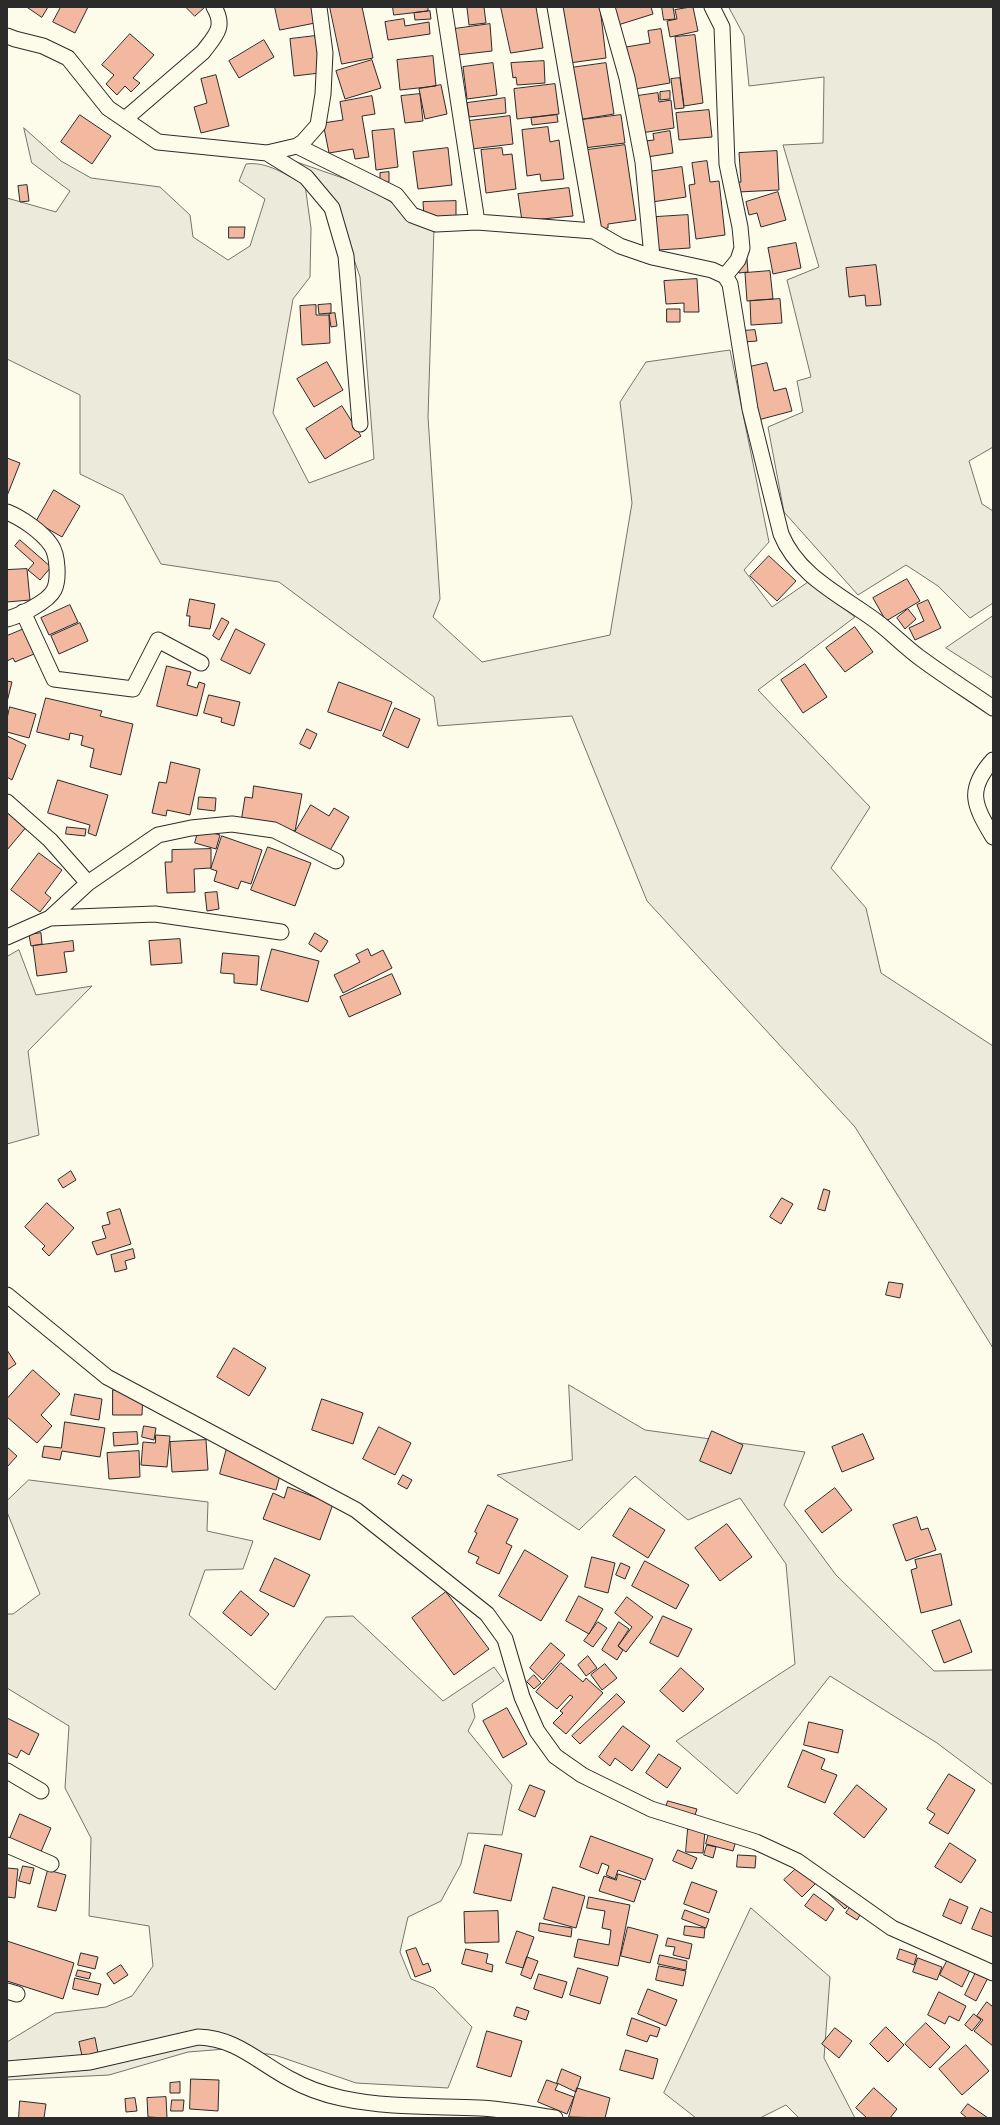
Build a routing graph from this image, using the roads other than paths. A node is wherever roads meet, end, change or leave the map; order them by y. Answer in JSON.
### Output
{"nodes":[{"id":1,"x":214,"y":7,"type":"edge"},
{"id":2,"x":319,"y":7,"type":"edge"},
{"id":3,"x":444,"y":7,"type":"edge"},
{"id":4,"x":555,"y":7,"type":"edge"},
{"id":5,"x":607,"y":7,"type":"edge"},
{"id":6,"x":712,"y":7,"type":"edge"},
{"id":7,"x":7,"y":36,"type":"edge"},
{"id":8,"x":125,"y":120,"type":"junction"},
{"id":9,"x":297,"y":146,"type":"junction"},
{"id":10,"x":266,"y":153,"type":"junction"},
{"id":11,"x":477,"y":222,"type":"junction"},
{"id":12,"x":594,"y":231,"type":"junction"},
{"id":13,"x":652,"y":256,"type":"junction"},
{"id":14,"x":724,"y":276,"type":"junction"},
{"id":15,"x":360,"y":424,"type":"dead end"},
{"id":16,"x":7,"y":512,"type":"edge"},
{"id":17,"x":23,"y":612,"type":"junction"},
{"id":18,"x":7,"y":619,"type":"edge"},
{"id":19,"x":201,"y":663,"type":"dead end"},
{"id":20,"x":993,"y":708,"type":"edge"},
{"id":21,"x":993,"y":760,"type":"edge"},
{"id":22,"x":7,"y":802,"type":"edge"},
{"id":23,"x":993,"y":837,"type":"edge"},
{"id":24,"x":336,"y":861,"type":"dead end"},
{"id":25,"x":88,"y":883,"type":"junction"},
{"id":26,"x":50,"y":918,"type":"junction"},
{"id":27,"x":281,"y":932,"type":"dead end"},
{"id":28,"x":7,"y":937,"type":"edge"},
{"id":29,"x":7,"y":1295,"type":"edge"},
{"id":30,"x":7,"y":1771,"type":"edge"},
{"id":31,"x":41,"y":1791,"type":"dead end"},
{"id":32,"x":7,"y":1845,"type":"edge"},
{"id":33,"x":52,"y":1864,"type":"dead end"},
{"id":34,"x":993,"y":1973,"type":"edge"},
{"id":35,"x":7,"y":2069,"type":"edge"},
{"id":36,"x":555,"y":2118,"type":"edge"}],
"edges":[{"from":1,"to":8,"type":"street"},
{"from":2,"to":9,"type":"street"},
{"from":3,"to":11,"type":"street"},
{"from":4,"to":12,"type":"street"},
{"from":5,"to":13,"type":"street"},
{"from":6,"to":14,"type":"street"},
{"from":7,"to":8,"type":"street"},
{"from":8,"to":10,"type":"street"},
{"from":9,"to":10,"type":"street"},
{"from":9,"to":11,"type":"street"},
{"from":10,"to":15,"type":"street"},
{"from":11,"to":12,"type":"street"},
{"from":12,"to":13,"type":"street"},
{"from":13,"to":14,"type":"street"},
{"from":14,"to":20,"type":"street"},
{"from":16,"to":17,"type":"street"},
{"from":17,"to":18,"type":"street"},
{"from":17,"to":19,"type":"street"},
{"from":21,"to":23,"type":"street"},
{"from":22,"to":25,"type":"street"},
{"from":24,"to":25,"type":"street"},
{"from":25,"to":26,"type":"street"},
{"from":26,"to":27,"type":"street"},
{"from":26,"to":28,"type":"street"},
{"from":29,"to":34,"type":"street"},
{"from":30,"to":31,"type":"street"},
{"from":32,"to":33,"type":"street"},
{"from":35,"to":36,"type":"street"}]}
